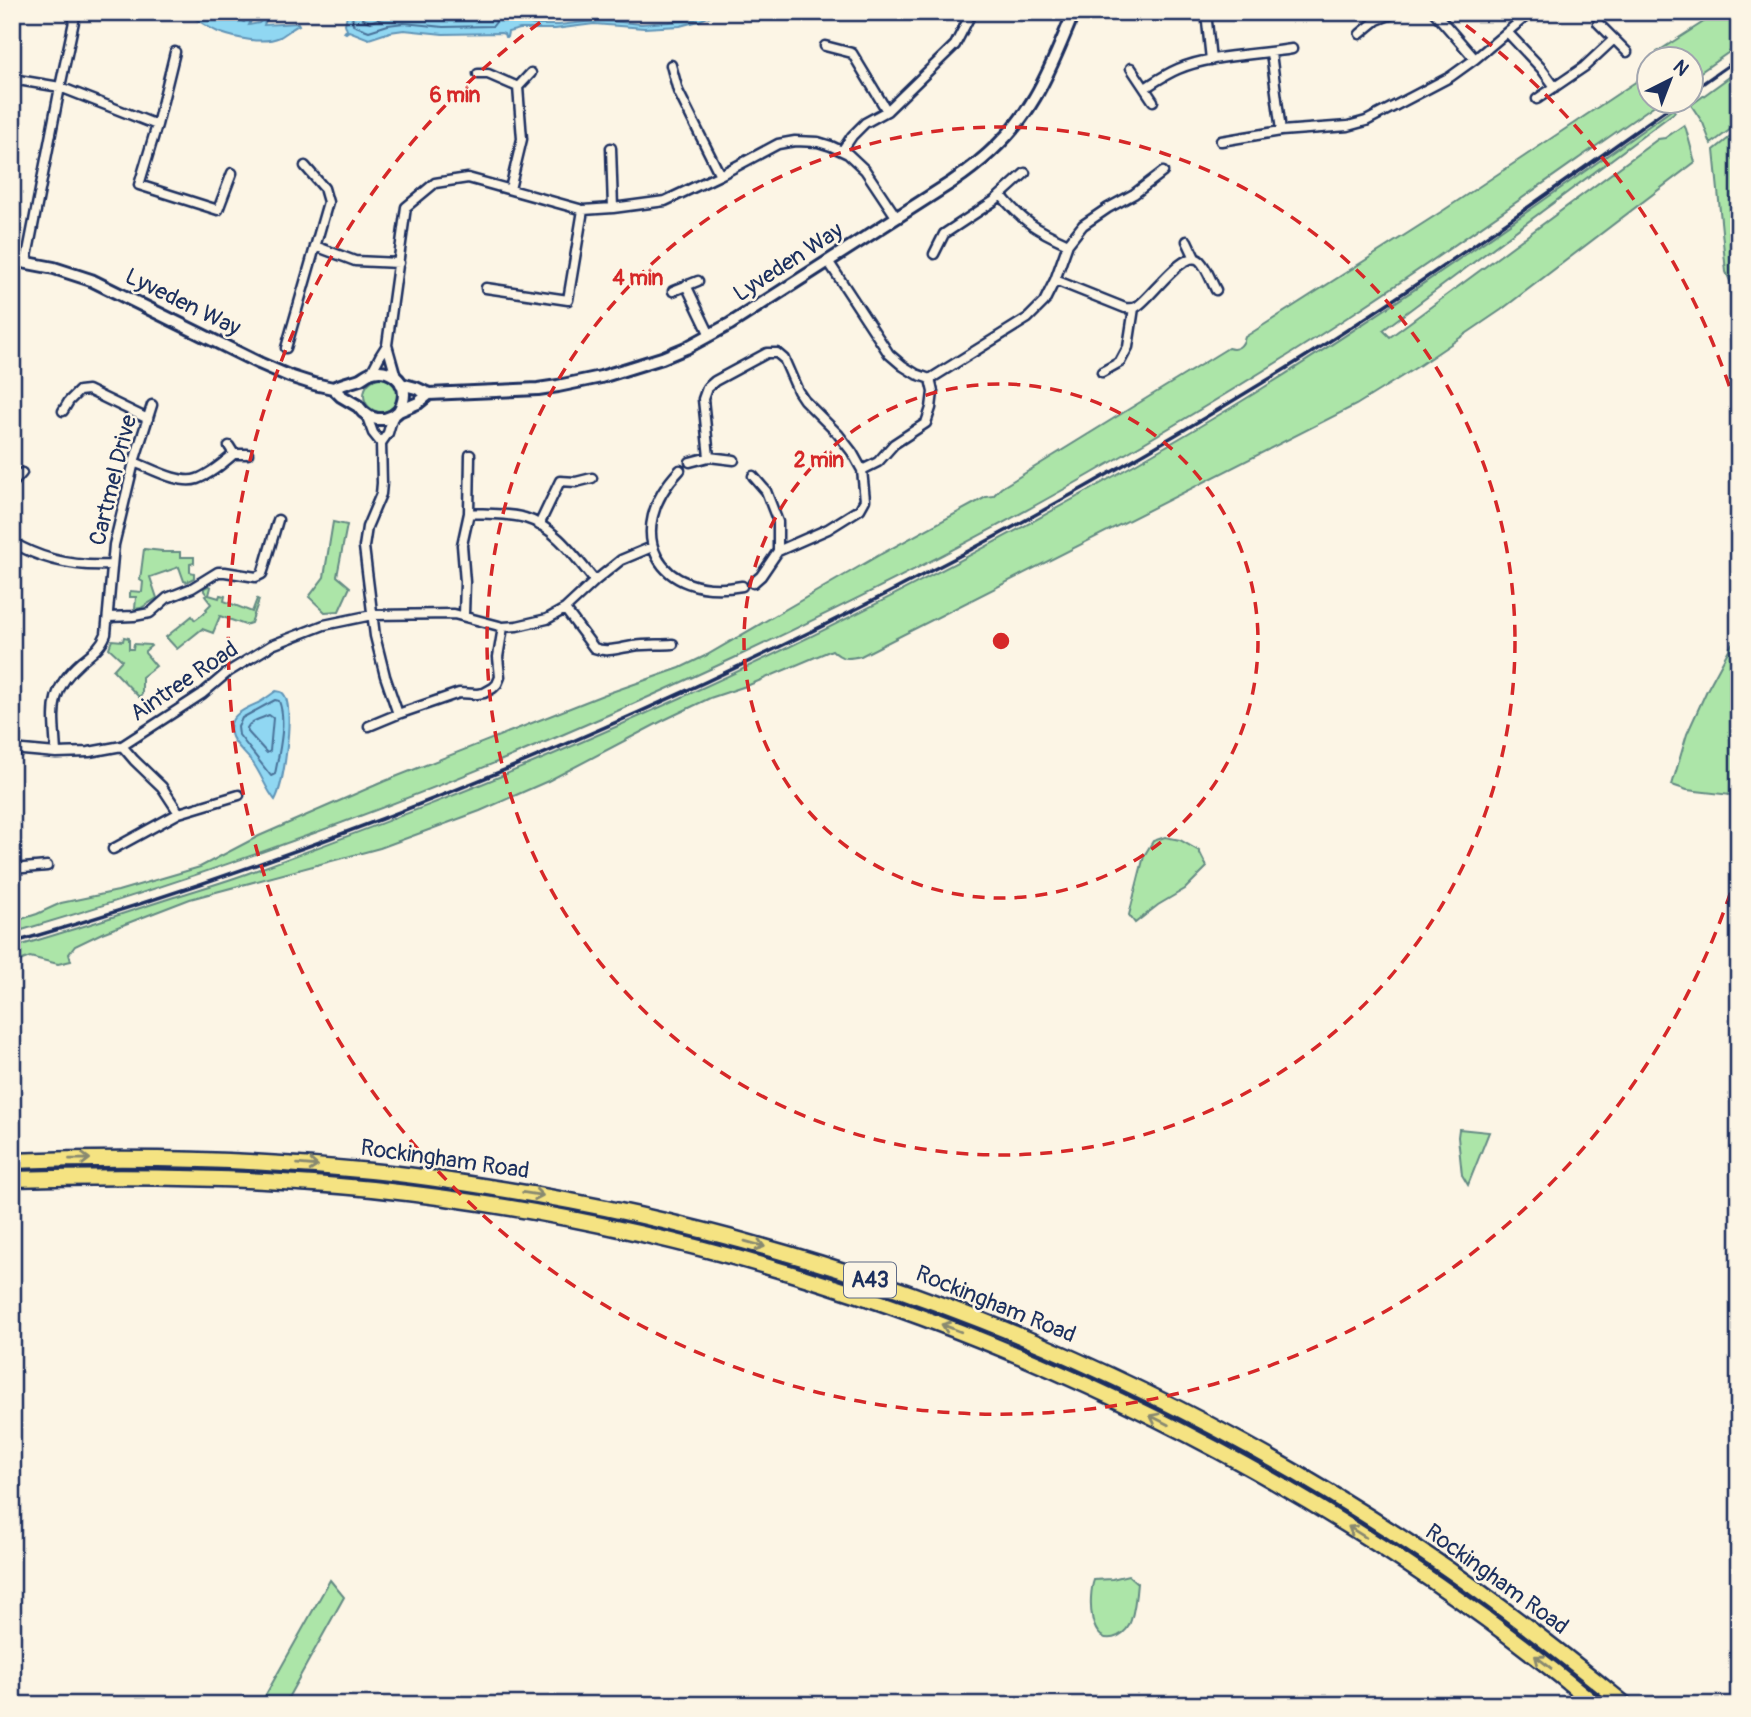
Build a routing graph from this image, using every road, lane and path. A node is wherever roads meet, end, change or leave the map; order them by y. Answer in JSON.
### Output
{"nodes":[{"id":1,"x":76,"y":12,"type":"edge"},
{"id":2,"x":972,"y":12,"type":"edge"},
{"id":3,"x":1074,"y":12,"type":"edge"},
{"id":4,"x":1206,"y":12,"type":"edge"},
{"id":5,"x":1371,"y":12,"type":"edge"},
{"id":6,"x":1397,"y":12,"type":"edge"},
{"id":7,"x":1434,"y":12,"type":"edge"},
{"id":8,"x":1531,"y":12,"type":"edge"},
{"id":9,"x":1377,"y":20,"type":"junction"},
{"id":10,"x":1598,"y":23,"type":"dead end"},
{"id":11,"x":1507,"y":33,"type":"junction"},
{"id":12,"x":1360,"y":34,"type":"dead end"},
{"id":13,"x":1614,"y":39,"type":"junction"},
{"id":14,"x":825,"y":46,"type":"dead end"},
{"id":15,"x":1292,"y":50,"type":"dead end"},
{"id":16,"x":176,"y":52,"type":"dead end"},
{"id":17,"x":1627,"y":52,"type":"dead end"},
{"id":18,"x":1271,"y":53,"type":"junction"},
{"id":19,"x":1475,"y":59,"type":"junction"},
{"id":20,"x":1211,"y":60,"type":"junction"},
{"id":21,"x":671,"y":65,"type":"dead end"},
{"id":22,"x":1131,"y":68,"type":"dead end"},
{"id":23,"x":531,"y":73,"type":"dead end"},
{"id":24,"x":478,"y":74,"type":"dead end"},
{"id":25,"x":12,"y":79,"type":"edge"},
{"id":26,"x":1555,"y":86,"type":"junction"},
{"id":27,"x":60,"y":87,"type":"junction"},
{"id":28,"x":518,"y":87,"type":"junction"},
{"id":29,"x":1145,"y":88,"type":"junction"},
{"id":30,"x":1537,"y":99,"type":"dead end"},
{"id":31,"x":1153,"y":101,"type":"dead end"},
{"id":32,"x":887,"y":111,"type":"junction"},
{"id":33,"x":157,"y":125,"type":"junction"},
{"id":34,"x":1281,"y":131,"type":"junction"},
{"id":35,"x":1221,"y":141,"type":"dead end"},
{"id":36,"x":611,"y":148,"type":"dead end"},
{"id":37,"x":842,"y":151,"type":"junction"},
{"id":38,"x":305,"y":166,"type":"dead end"},
{"id":39,"x":1163,"y":172,"type":"dead end"},
{"id":40,"x":232,"y":173,"type":"dead end"},
{"id":41,"x":1026,"y":173,"type":"dead end"},
{"id":42,"x":720,"y":175,"type":"junction"},
{"id":43,"x":510,"y":189,"type":"junction"},
{"id":44,"x":1001,"y":195,"type":"junction"},
{"id":45,"x":613,"y":208,"type":"junction"},
{"id":46,"x":583,"y":209,"type":"junction"},
{"id":47,"x":897,"y":218,"type":"junction"},
{"id":48,"x":1186,"y":241,"type":"dead end"},
{"id":49,"x":1068,"y":244,"type":"junction"},
{"id":50,"x":315,"y":246,"type":"junction"},
{"id":51,"x":934,"y":254,"type":"dead end"},
{"id":52,"x":1195,"y":258,"type":"junction"},
{"id":53,"x":12,"y":260,"type":"edge"},
{"id":54,"x":828,"y":261,"type":"junction"},
{"id":55,"x":26,"y":262,"type":"junction"},
{"id":56,"x":399,"y":263,"type":"junction"},
{"id":57,"x":1055,"y":280,"type":"junction"},
{"id":58,"x":698,"y":281,"type":"dead end"},
{"id":59,"x":685,"y":285,"type":"junction"},
{"id":60,"x":486,"y":288,"type":"dead end"},
{"id":61,"x":673,"y":290,"type":"dead end"},
{"id":62,"x":1216,"y":290,"type":"dead end"},
{"id":63,"x":1134,"y":309,"type":"junction"},
{"id":64,"x":710,"y":335,"type":"junction"},
{"id":65,"x":387,"y":345,"type":"junction"},
{"id":66,"x":286,"y":348,"type":"dead end"},
{"id":67,"x":1102,"y":372,"type":"dead end"},
{"id":68,"x":367,"y":375,"type":"junction"},
{"id":69,"x":930,"y":379,"type":"junction"},
{"id":70,"x":398,"y":381,"type":"junction"},
{"id":71,"x":333,"y":388,"type":"junction"},
{"id":72,"x":429,"y":394,"type":"junction"},
{"id":73,"x":152,"y":405,"type":"dead end"},
{"id":74,"x":362,"y":410,"type":"junction"},
{"id":75,"x":64,"y":411,"type":"dead end"},
{"id":76,"x":396,"y":413,"type":"junction"},
{"id":77,"x":148,"y":419,"type":"junction"},
{"id":78,"x":381,"y":443,"type":"junction"},
{"id":79,"x":248,"y":454,"type":"dead end"},
{"id":80,"x":470,"y":455,"type":"dead end"},
{"id":81,"x":709,"y":457,"type":"junction"},
{"id":82,"x":734,"y":460,"type":"dead end"},
{"id":83,"x":134,"y":461,"type":"junction"},
{"id":84,"x":690,"y":462,"type":"dead end"},
{"id":85,"x":680,"y":470,"type":"dead end"},
{"id":86,"x":862,"y":470,"type":"junction"},
{"id":87,"x":22,"y":473,"type":"dead end"},
{"id":88,"x":752,"y":476,"type":"dead end"},
{"id":89,"x":592,"y":478,"type":"dead end"},
{"id":90,"x":12,"y":484,"type":"edge"},
{"id":91,"x":469,"y":513,"type":"junction"},
{"id":92,"x":278,"y":520,"type":"dead end"},
{"id":93,"x":539,"y":525,"type":"junction"},
{"id":94,"x":12,"y":541,"type":"edge"},
{"id":95,"x":652,"y":547,"type":"junction"},
{"id":96,"x":778,"y":551,"type":"junction"},
{"id":97,"x":112,"y":565,"type":"junction"},
{"id":98,"x":595,"y":581,"type":"junction"},
{"id":99,"x":754,"y":583,"type":"dead end"},
{"id":100,"x":742,"y":586,"type":"dead end"},
{"id":101,"x":565,"y":609,"type":"junction"},
{"id":102,"x":372,"y":615,"type":"junction"},
{"id":103,"x":464,"y":615,"type":"junction"},
{"id":104,"x":109,"y":617,"type":"junction"},
{"id":105,"x":503,"y":627,"type":"junction"},
{"id":106,"x":673,"y":644,"type":"dead end"},
{"id":107,"x":398,"y":714,"type":"junction"},
{"id":108,"x":369,"y":726,"type":"dead end"},
{"id":109,"x":122,"y":746,"type":"junction"},
{"id":110,"x":12,"y":748,"type":"edge"},
{"id":111,"x":56,"y":753,"type":"junction"},
{"id":112,"x":239,"y":795,"type":"dead end"},
{"id":113,"x":179,"y":813,"type":"junction"},
{"id":114,"x":113,"y":849,"type":"dead end"},
{"id":115,"x":47,"y":866,"type":"dead end"},
{"id":116,"x":12,"y":869,"type":"edge"},
{"id":117,"x":12,"y":1161,"type":"edge"},
{"id":118,"x":12,"y":1179,"type":"edge"},
{"id":119,"x":1597,"y":1705,"type":"edge"},
{"id":120,"x":1626,"y":1705,"type":"edge"}],
"edges":[{"from":1,"to":27,"type":"street"},
{"from":2,"to":32,"type":"street"},
{"from":3,"to":47,"type":"street","name":"Lyveden Way"},
{"from":4,"to":20,"type":"street"},
{"from":5,"to":9,"type":"street"},
{"from":6,"to":9,"type":"street"},
{"from":7,"to":19,"type":"street"},
{"from":8,"to":11,"type":"street"},
{"from":9,"to":12,"type":"street"},
{"from":10,"to":13,"type":"street"},
{"from":11,"to":19,"type":"street"},
{"from":11,"to":26,"type":"street"},
{"from":13,"to":17,"type":"street"},
{"from":13,"to":26,"type":"street"},
{"from":14,"to":32,"type":"street"},
{"from":15,"to":18,"type":"street"},
{"from":16,"to":33,"type":"street"},
{"from":18,"to":20,"type":"street"},
{"from":18,"to":34,"type":"street"},
{"from":19,"to":34,"type":"street"},
{"from":20,"to":29,"type":"street"},
{"from":21,"to":42,"type":"street"},
{"from":22,"to":29,"type":"street"},
{"from":23,"to":28,"type":"street"},
{"from":24,"to":28,"type":"street"},
{"from":25,"to":27,"type":"street"},
{"from":26,"to":30,"type":"street"},
{"from":27,"to":33,"type":"street"},
{"from":27,"to":55,"type":"street"},
{"from":28,"to":43,"type":"street"},
{"from":29,"to":31,"type":"street"},
{"from":32,"to":37,"type":"street"},
{"from":33,"to":40,"type":"street"},
{"from":34,"to":35,"type":"street"},
{"from":36,"to":45,"type":"street"},
{"from":37,"to":42,"type":"street"},
{"from":37,"to":47,"type":"street"},
{"from":38,"to":50,"type":"street"},
{"from":39,"to":49,"type":"street"},
{"from":41,"to":44,"type":"street"},
{"from":42,"to":45,"type":"street"},
{"from":43,"to":46,"type":"street"},
{"from":43,"to":56,"type":"street"},
{"from":44,"to":49,"type":"street"},
{"from":44,"to":51,"type":"street"},
{"from":45,"to":46,"type":"street"},
{"from":46,"to":60,"type":"street"},
{"from":47,"to":54,"type":"street","name":"Lyveden Way"},
{"from":48,"to":52,"type":"street"},
{"from":49,"to":57,"type":"street"},
{"from":50,"to":56,"type":"street"},
{"from":50,"to":66,"type":"street"},
{"from":52,"to":62,"type":"street"},
{"from":52,"to":63,"type":"street"},
{"from":53,"to":55,"type":"street","name":"Lyveden Way"},
{"from":54,"to":64,"type":"street","name":"Lyveden Way"},
{"from":54,"to":69,"type":"street"},
{"from":55,"to":71,"type":"street","name":"Lyveden Way"},
{"from":56,"to":65,"type":"street"},
{"from":57,"to":63,"type":"street"},
{"from":57,"to":69,"type":"street"},
{"from":58,"to":59,"type":"street"},
{"from":59,"to":61,"type":"street"},
{"from":59,"to":64,"type":"street"},
{"from":63,"to":67,"type":"street"},
{"from":64,"to":72,"type":"street","name":"Lyveden Way"},
{"from":65,"to":68,"type":"street"},
{"from":65,"to":70,"type":"street"},
{"from":68,"to":70,"type":"street","name":"Lyveden Way"},
{"from":68,"to":71,"type":"street","name":"Lyveden Way"},
{"from":68,"to":74,"type":"street"},
{"from":69,"to":86,"type":"street"},
{"from":70,"to":72,"type":"street","name":"Lyveden Way"},
{"from":70,"to":76,"type":"street"},
{"from":71,"to":74,"type":"street","name":"Lyveden Way"},
{"from":72,"to":76,"type":"street","name":"Lyveden Way"},
{"from":73,"to":77,"type":"street","name":"Cartmel Drive"},
{"from":74,"to":76,"type":"street"},
{"from":74,"to":78,"type":"street"},
{"from":75,"to":77,"type":"street"},
{"from":76,"to":78,"type":"street"},
{"from":77,"to":83,"type":"street","name":"Cartmel Drive"},
{"from":78,"to":102,"type":"street"},
{"from":79,"to":83,"type":"street"},
{"from":80,"to":91,"type":"street"},
{"from":81,"to":82,"type":"street"},
{"from":81,"to":84,"type":"street"},
{"from":81,"to":86,"type":"street"},
{"from":83,"to":97,"type":"street","name":"Cartmel Drive"},
{"from":85,"to":95,"type":"street"},
{"from":86,"to":96,"type":"street"},
{"from":87,"to":90,"type":"street"},
{"from":88,"to":96,"type":"street"},
{"from":89,"to":93,"type":"street"},
{"from":91,"to":93,"type":"street"},
{"from":91,"to":103,"type":"street"},
{"from":92,"to":104,"type":"street"},
{"from":93,"to":98,"type":"street"},
{"from":94,"to":97,"type":"street","name":"Cartmel Drive"},
{"from":95,"to":98,"type":"street"},
{"from":95,"to":100,"type":"street"},
{"from":96,"to":99,"type":"street"},
{"from":97,"to":104,"type":"street","name":"Cartmel Drive"},
{"from":98,"to":101,"type":"street"},
{"from":101,"to":105,"type":"street"},
{"from":101,"to":106,"type":"street"},
{"from":102,"to":103,"type":"street","name":"Aintree Road"},
{"from":102,"to":107,"type":"street"},
{"from":102,"to":109,"type":"street","name":"Aintree Road"},
{"from":103,"to":105,"type":"street","name":"Aintree Road"},
{"from":104,"to":111,"type":"street","name":"Cartmel Drive"},
{"from":105,"to":107,"type":"street"},
{"from":107,"to":108,"type":"street"},
{"from":109,"to":111,"type":"street","name":"Aintree Road"},
{"from":109,"to":113,"type":"street"},
{"from":110,"to":111,"type":"street","name":"Aintree Road"},
{"from":112,"to":113,"type":"street"},
{"from":113,"to":114,"type":"street"},
{"from":115,"to":116,"type":"street"},
{"from":117,"to":120,"type":"highway","name":"Rockingham Road","number":"A43","one_way":true},
{"from":119,"to":118,"type":"highway","name":"Rockingham Road","number":"A43","one_way":true}]}
